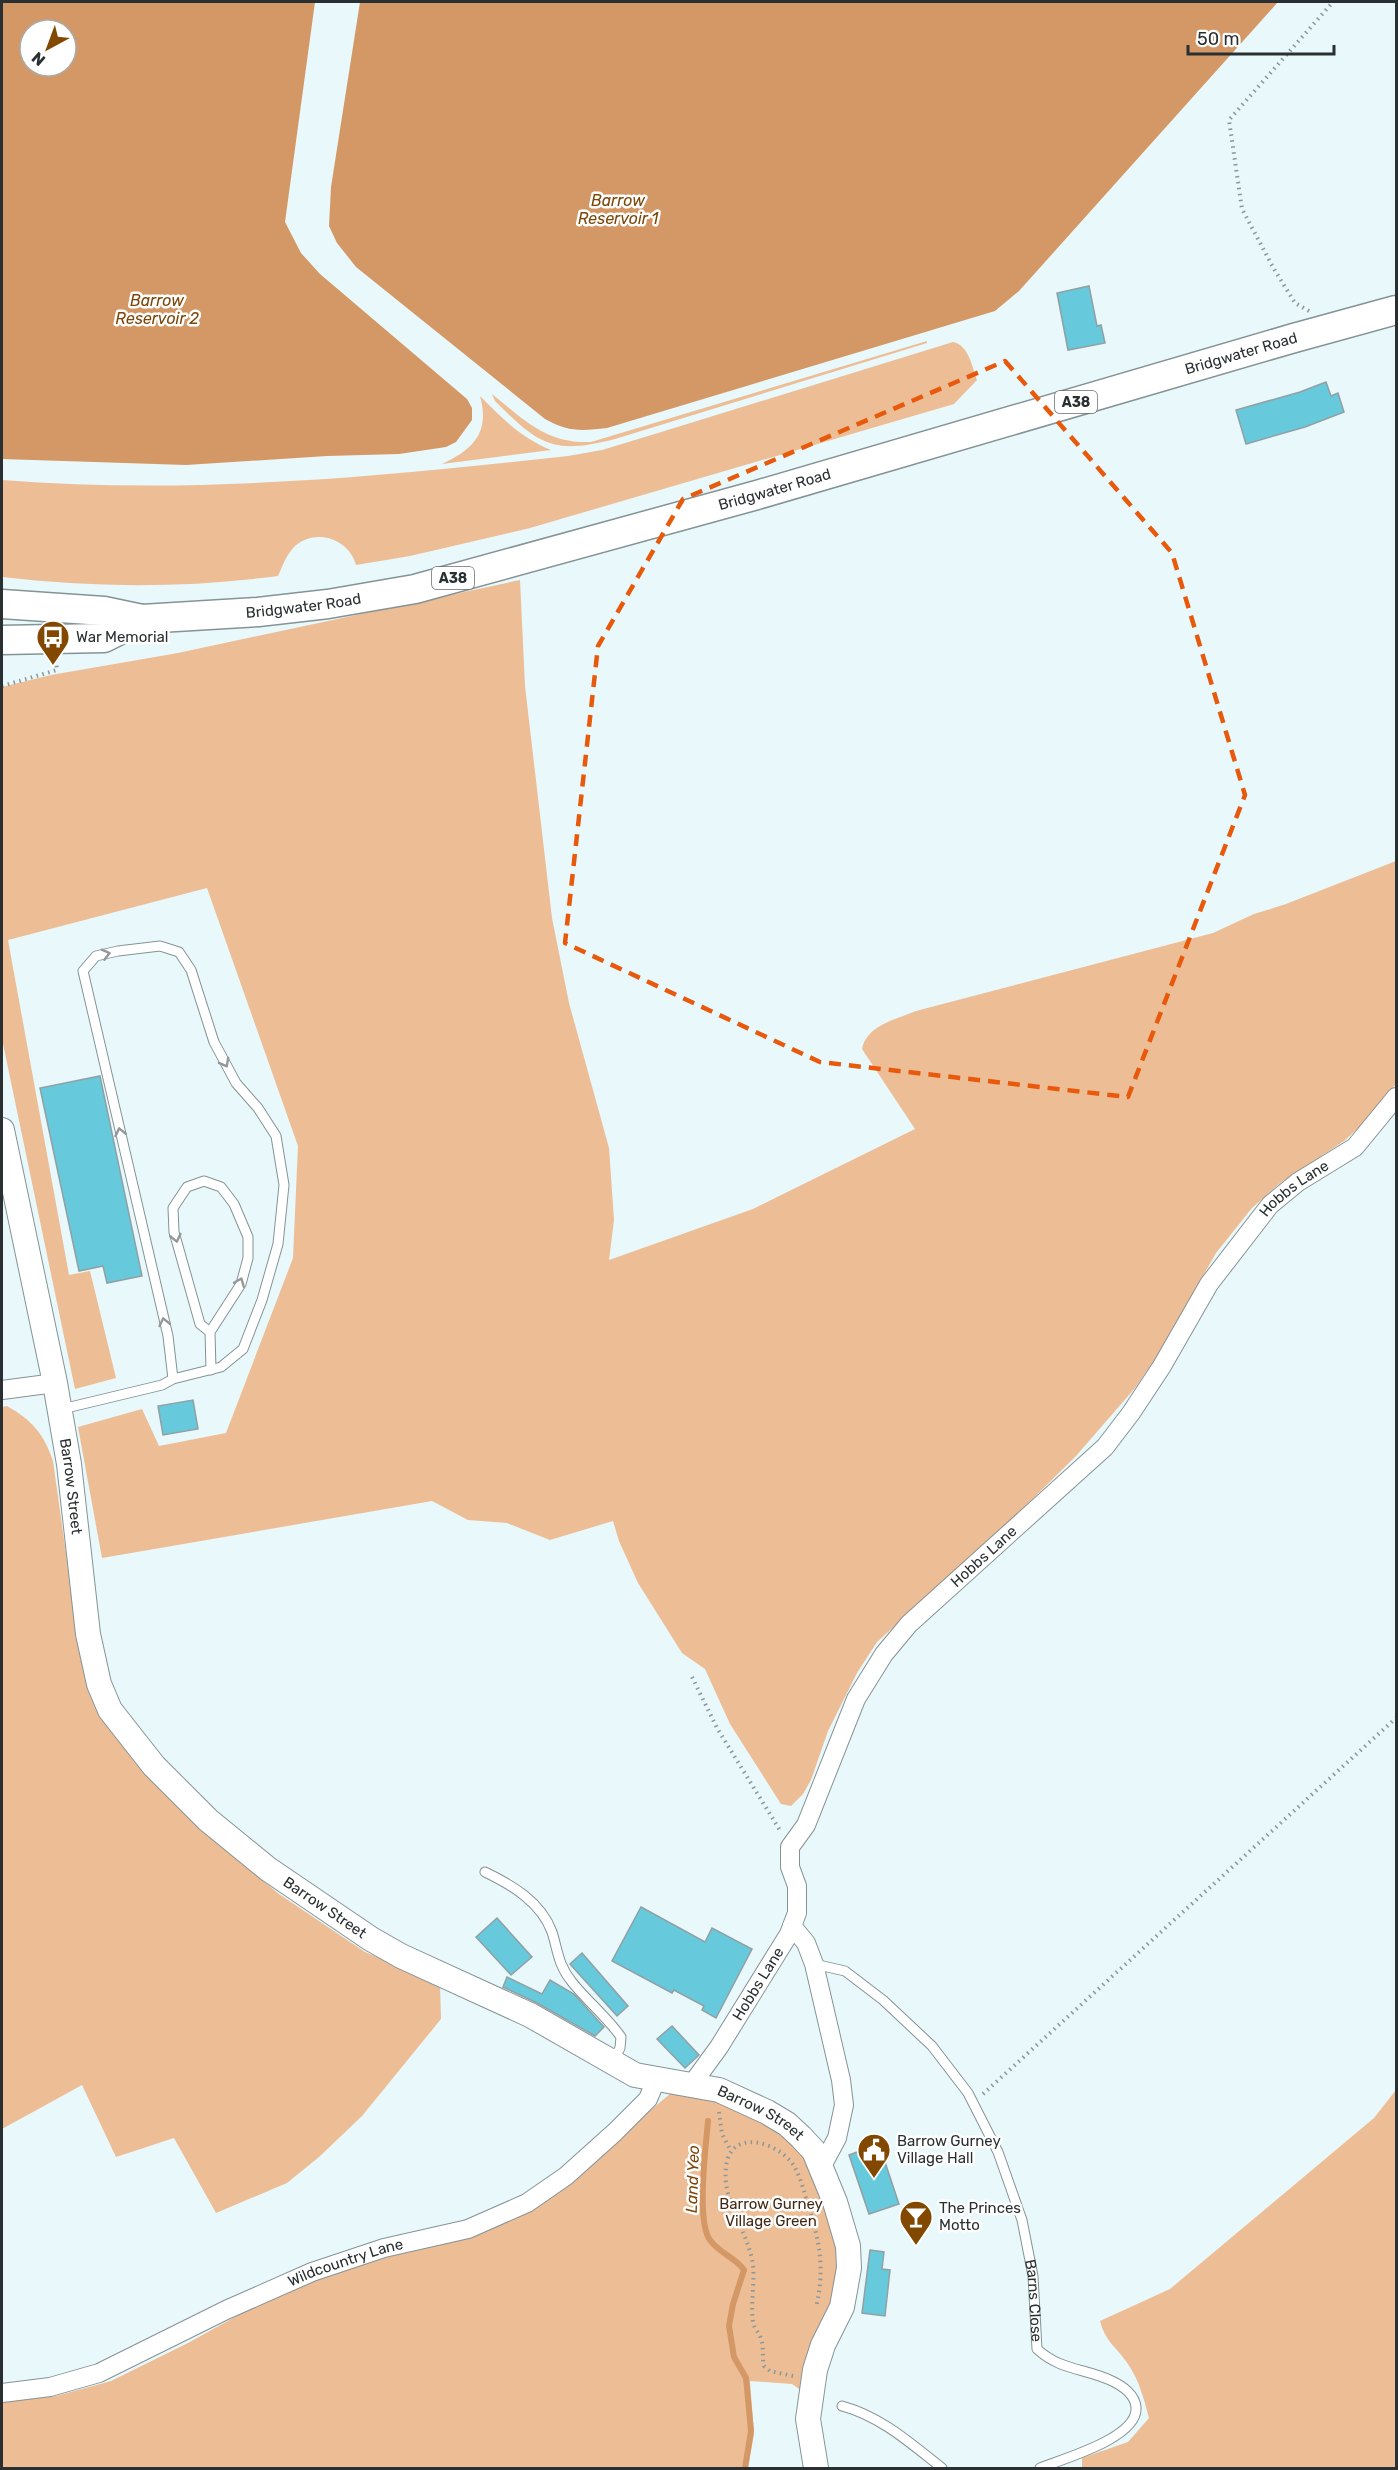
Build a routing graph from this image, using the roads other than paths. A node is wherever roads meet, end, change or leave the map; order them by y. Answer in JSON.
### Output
{"nodes":[{"id":1,"x":1396,"y":310,"type":"edge"},
{"id":2,"x":2,"y":593,"type":"edge"},
{"id":3,"x":2,"y":604,"type":"edge"},
{"id":4,"x":104,"y":611,"type":"junction"},
{"id":5,"x":142,"y":619,"type":"junction"},
{"id":6,"x":2,"y":640,"type":"edge"},
{"id":7,"x":1396,"y":1097,"type":"edge"},
{"id":8,"x":2,"y":1130,"type":"edge"},
{"id":9,"x":210,"y":1332,"type":"junction"},
{"id":10,"x":211,"y":1370,"type":"junction"},
{"id":11,"x":173,"y":1379,"type":"junction"},
{"id":12,"x":55,"y":1383,"type":"junction"},
{"id":13,"x":2,"y":1390,"type":"edge"},
{"id":14,"x":60,"y":1410,"type":"junction"},
{"id":15,"x":485,"y":1872,"type":"dead end"},
{"id":16,"x":792,"y":1926,"type":"junction"},
{"id":17,"x":814,"y":1964,"type":"junction"},
{"id":18,"x":612,"y":2063,"type":"junction"},
{"id":19,"x":656,"y":2080,"type":"junction"},
{"id":20,"x":692,"y":2084,"type":"junction"},
{"id":21,"x":822,"y":2166,"type":"junction"},
{"id":22,"x":2,"y":2393,"type":"edge"},
{"id":23,"x":842,"y":2406,"type":"dead end"},
{"id":24,"x":816,"y":2469,"type":"edge"},
{"id":25,"x":942,"y":2469,"type":"edge"},
{"id":26,"x":1040,"y":2469,"type":"edge"}],
"edges":[{"from":1,"to":5,"type":"highway","name":"Bridgwater Road","number":"A38"},
{"from":2,"to":4,"type":"highway"},
{"from":3,"to":4,"type":"highway","name":"Bridgwater Road","number":"A38"},
{"from":4,"to":5,"type":"highway","name":"Bridgwater Road","number":"A38"},
{"from":5,"to":6,"type":"highway","name":"Bridgwater Road","number":"A38"},
{"from":7,"to":16,"type":"street","name":"Hobbs Lane"},
{"from":8,"to":12,"type":"main road","name":"Barrow Street"},
{"from":9,"to":9,"type":"lane","one_way":true},
{"from":9,"to":10,"type":"lane"},
{"from":10,"to":11,"type":"lane"},
{"from":11,"to":10,"type":"lane","one_way":true},
{"from":11,"to":14,"type":"lane"},
{"from":12,"to":13,"type":"street"},
{"from":12,"to":14,"type":"main road","name":"Barrow Street"},
{"from":14,"to":18,"type":"main road","name":"Barrow Street"},
{"from":15,"to":18,"type":"lane"},
{"from":16,"to":17,"type":"street"},
{"from":16,"to":20,"type":"street","name":"Hobbs Lane"},
{"from":17,"to":21,"type":"street"},
{"from":17,"to":26,"type":"lane","name":"Barns Close"},
{"from":18,"to":19,"type":"main road","name":"Barrow Street"},
{"from":19,"to":20,"type":"main road","name":"Barrow Street"},
{"from":19,"to":22,"type":"street","name":"Wildcountry Lane"},
{"from":20,"to":21,"type":"main road","name":"Barrow Street"},
{"from":21,"to":24,"type":"main road","name":"Barrow Street"},
{"from":23,"to":25,"type":"lane"}]}
